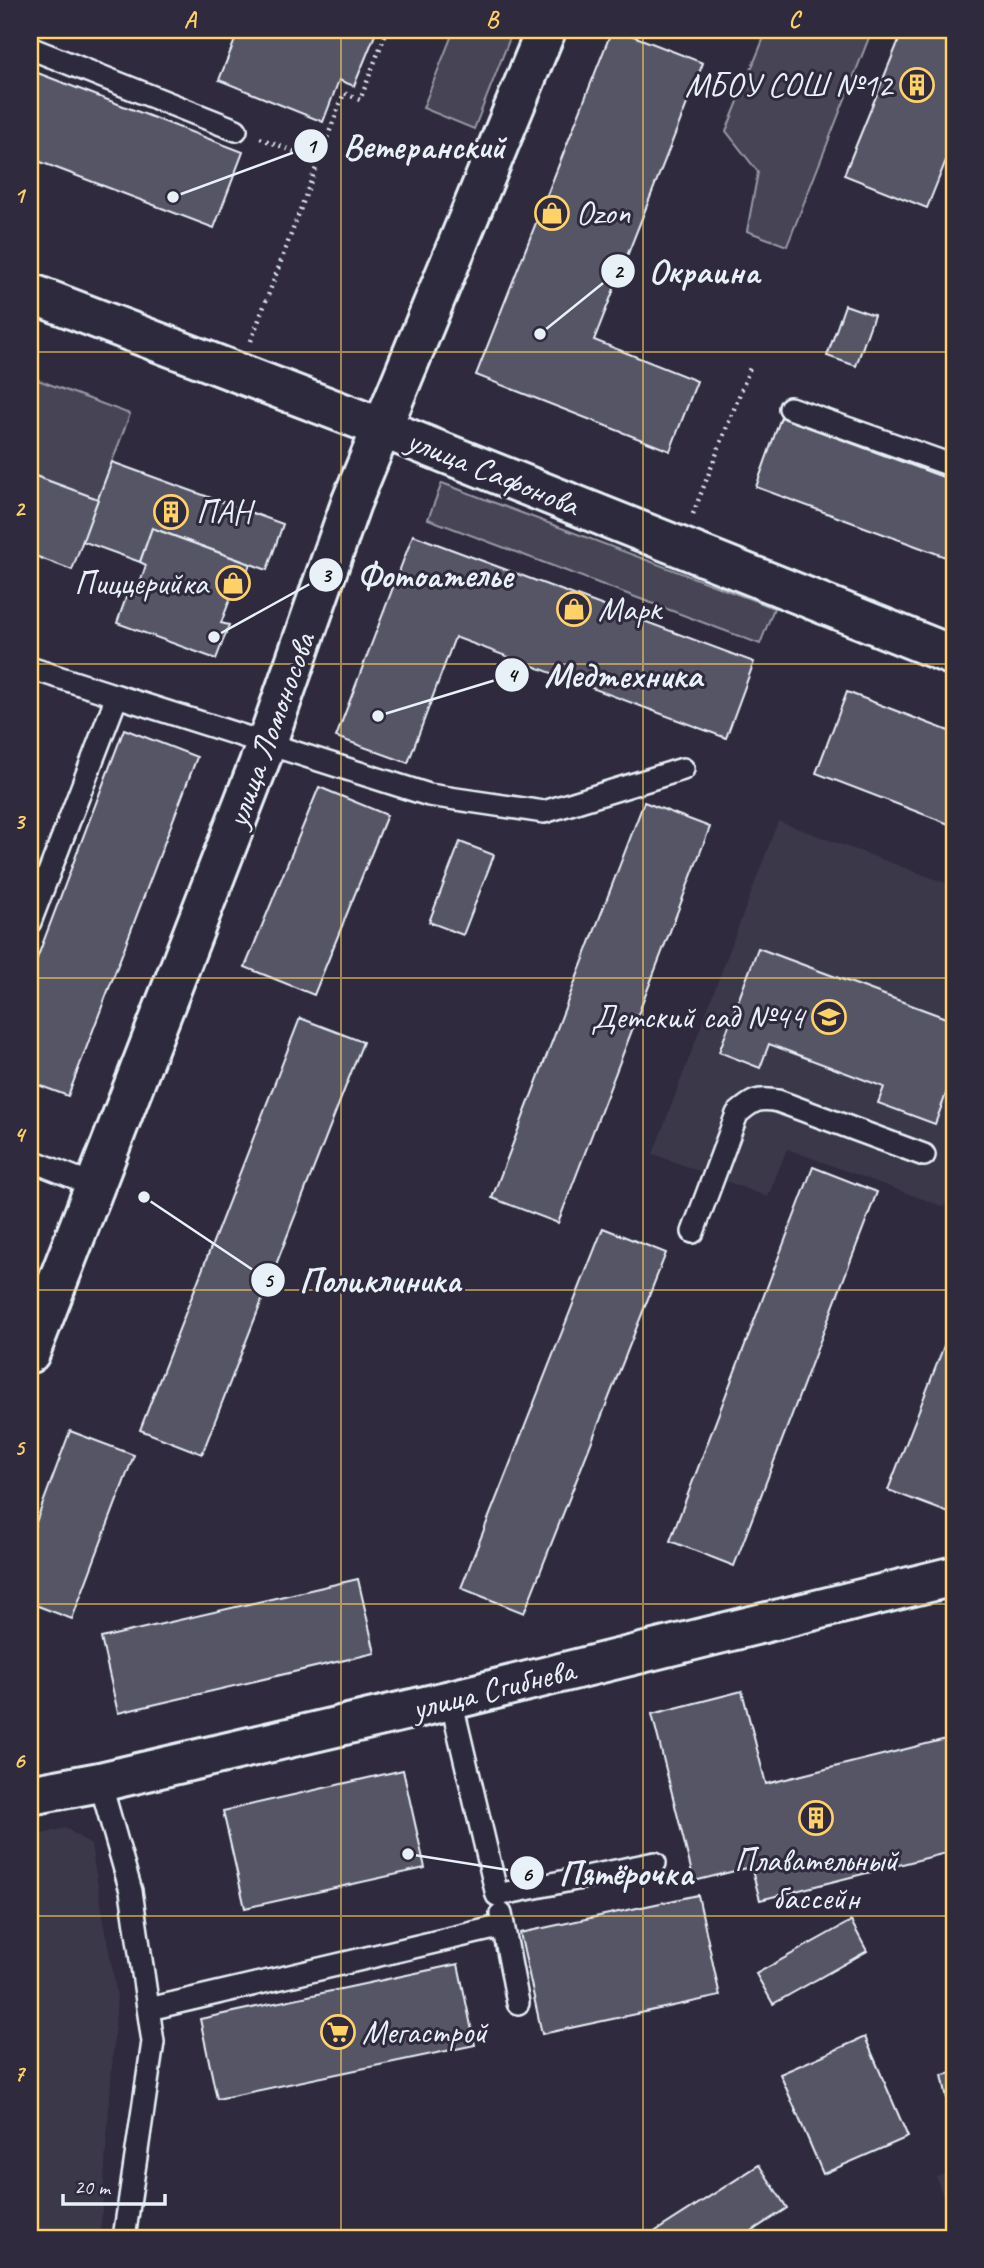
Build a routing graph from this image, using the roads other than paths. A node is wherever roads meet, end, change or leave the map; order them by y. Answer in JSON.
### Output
{"nodes":[{"id":1,"x":546,"y":30,"type":"edge"},
{"id":2,"x":30,"y":48,"type":"edge"},
{"id":3,"x":236,"y":130,"type":"dead end"},
{"id":4,"x":30,"y":293,"type":"edge"},
{"id":5,"x":790,"y":408,"type":"dead end"},
{"id":6,"x":382,"y":428,"type":"junction"},
{"id":7,"x":954,"y":466,"type":"edge"},
{"id":8,"x":954,"y":656,"type":"edge"},
{"id":9,"x":30,"y":668,"type":"edge"},
{"id":10,"x":117,"y":696,"type":"junction"},
{"id":11,"x":266,"y":745,"type":"junction"},
{"id":12,"x":683,"y":769,"type":"dead end"},
{"id":13,"x":30,"y":922,"type":"edge"},
{"id":14,"x":924,"y":1155,"type":"dead end"},
{"id":15,"x":30,"y":1160,"type":"edge"},
{"id":16,"x":96,"y":1186,"type":"junction"},
{"id":17,"x":693,"y":1232,"type":"dead end"},
{"id":18,"x":30,"y":1353,"type":"edge"},
{"id":19,"x":954,"y":1576,"type":"edge"},
{"id":20,"x":452,"y":1700,"type":"junction"},
{"id":21,"x":100,"y":1782,"type":"junction"},
{"id":22,"x":39,"y":1787,"type":"edge"},
{"id":23,"x":655,"y":1863,"type":"dead end"},
{"id":24,"x":497,"y":1895,"type":"junction"},
{"id":25,"x":503,"y":1926,"type":"junction"},
{"id":26,"x":518,"y":2003,"type":"dead end"},
{"id":27,"x":149,"y":2009,"type":"junction"},
{"id":28,"x":124,"y":2238,"type":"edge"}],
"edges":[{"from":1,"to":6,"type":"street","name":"улица Ломоносова"},
{"from":2,"to":3,"type":"lane"},
{"from":4,"to":6,"type":"street","name":"улица Сафонова"},
{"from":5,"to":7,"type":"lane"},
{"from":6,"to":8,"type":"street","name":"улица Сафонова"},
{"from":6,"to":11,"type":"street","name":"улица Ломоносова"},
{"from":9,"to":10,"type":"lane"},
{"from":10,"to":11,"type":"lane"},
{"from":10,"to":13,"type":"lane"},
{"from":11,"to":12,"type":"lane"},
{"from":11,"to":16,"type":"street","name":"улица Ломоносова"},
{"from":14,"to":17,"type":"lane"},
{"from":15,"to":16,"type":"lane"},
{"from":16,"to":18,"type":"street","name":"улица Ломоносова"},
{"from":19,"to":20,"type":"street","name":"улица Сгибнева"},
{"from":20,"to":21,"type":"street","name":"улица Сгибнева"},
{"from":20,"to":24,"type":"lane"},
{"from":21,"to":22,"type":"street","name":"улица Сгибнева"},
{"from":21,"to":27,"type":"lane"},
{"from":23,"to":24,"type":"lane"},
{"from":24,"to":25,"type":"lane"},
{"from":25,"to":26,"type":"lane"},
{"from":25,"to":27,"type":"lane"},
{"from":27,"to":28,"type":"lane"}]}
